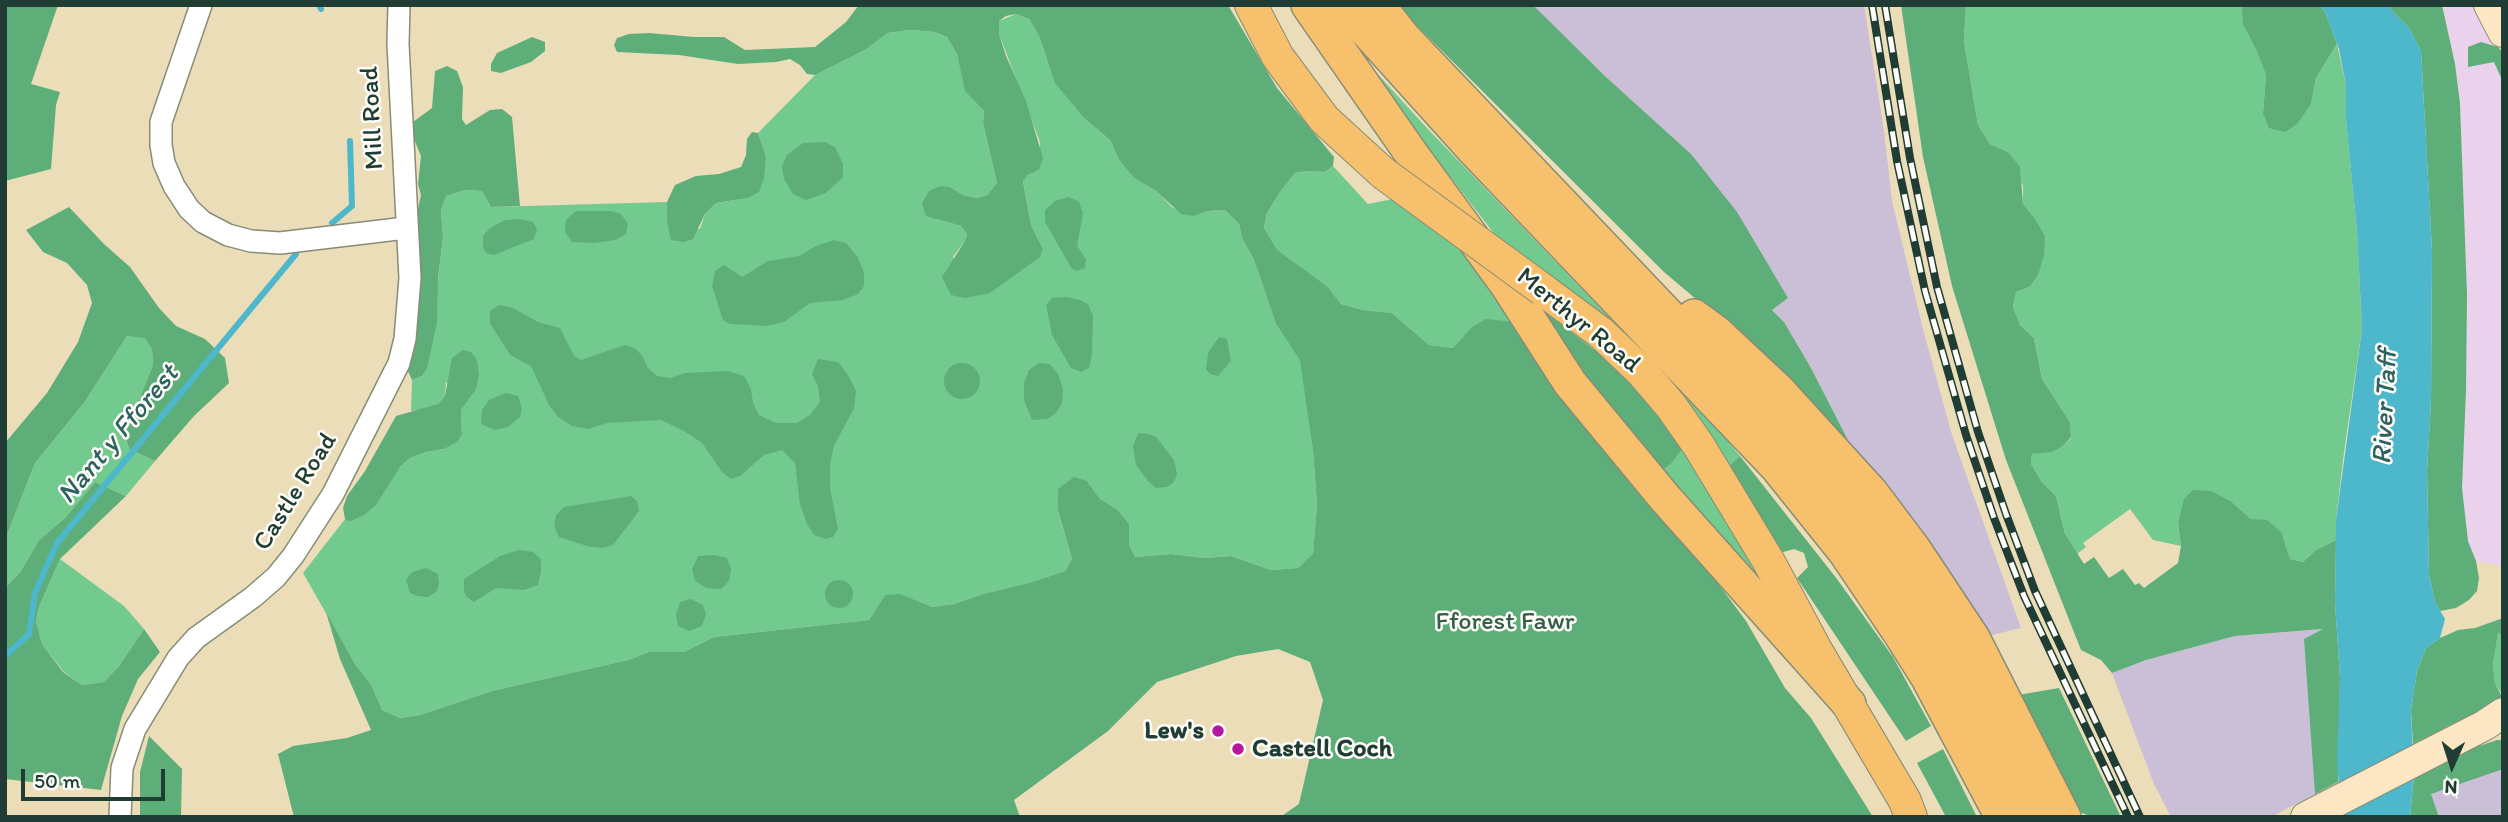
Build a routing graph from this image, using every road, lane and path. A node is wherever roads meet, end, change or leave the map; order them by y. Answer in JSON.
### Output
{"nodes":[{"id":1,"x":201,"y":5,"type":"edge"},
{"id":2,"x":399,"y":5,"type":"edge"},
{"id":3,"x":1251,"y":5,"type":"edge"},
{"id":4,"x":1308,"y":5,"type":"edge"},
{"id":5,"x":1343,"y":5,"type":"edge"},
{"id":6,"x":1378,"y":5,"type":"edge"},
{"id":7,"x":2489,"y":5,"type":"edge"},
{"id":8,"x":2503,"y":32,"type":"edge"},
{"id":9,"x":406,"y":228,"type":"junction"},
{"id":10,"x":1618,"y":260,"type":"junction"},
{"id":11,"x":1849,"y":704,"type":"junction"},
{"id":12,"x":2497,"y":720,"type":"edge"},
{"id":13,"x":1913,"y":812,"type":"edge"},
{"id":14,"x":2308,"y":816,"type":"edge"},
{"id":15,"x":120,"y":817,"type":"edge"},
{"id":16,"x":2002,"y":817,"type":"edge"},
{"id":17,"x":2030,"y":817,"type":"edge"},
{"id":18,"x":2064,"y":817,"type":"edge"}],
"edges":[{"from":1,"to":9,"type":"street"},
{"from":2,"to":9,"type":"street","name":"Mill Road"},
{"from":3,"to":11,"type":"main road","name":"Merthyr Road","bridge":true},
{"from":4,"to":11,"type":"highway"},
{"from":5,"to":16,"type":"highway"},
{"from":6,"to":10,"type":"highway"},
{"from":7,"to":8,"type":"main road"},
{"from":9,"to":15,"type":"street","name":"Castle Road"},
{"from":10,"to":17,"type":"highway"},
{"from":10,"to":18,"type":"highway"},
{"from":11,"to":13,"type":"main road","name":"Merthyr Road"},
{"from":12,"to":14,"type":"main road"}]}
